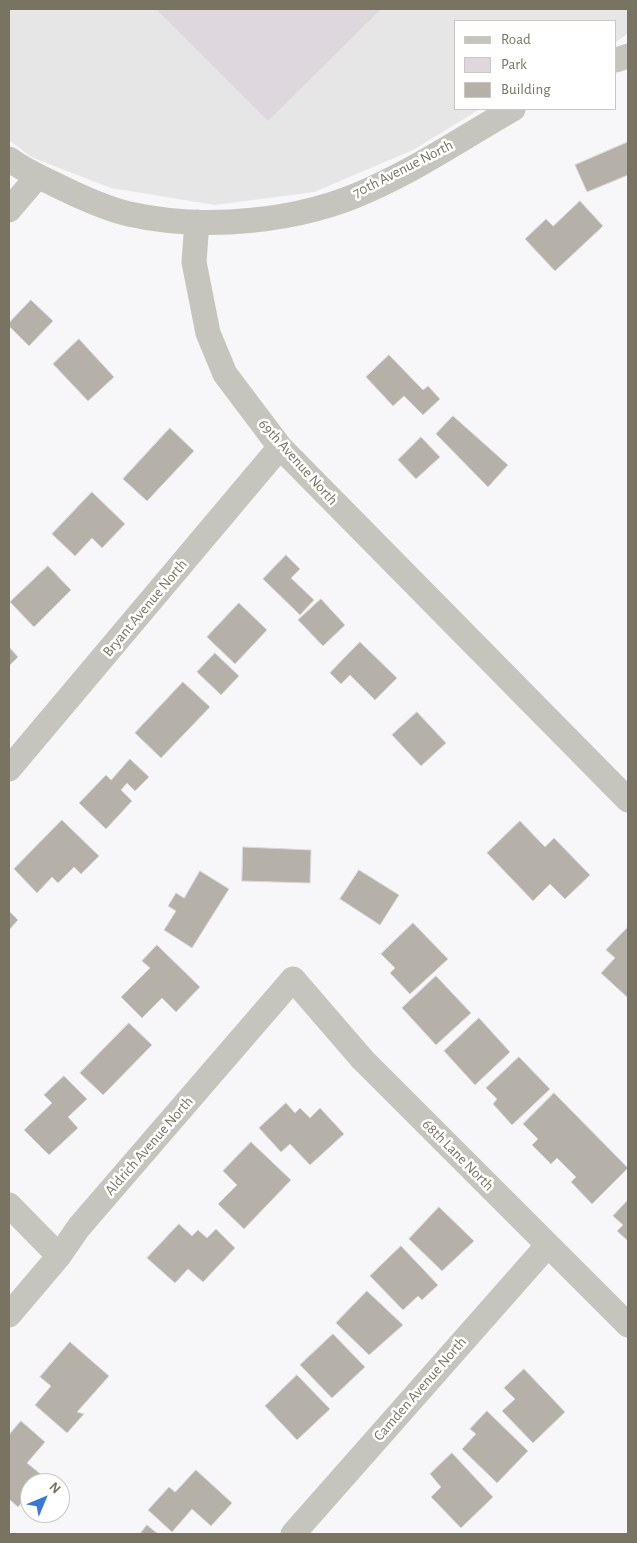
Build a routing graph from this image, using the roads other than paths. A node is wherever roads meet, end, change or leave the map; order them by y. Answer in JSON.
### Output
{"nodes":[{"id":1,"x":511,"y":110,"type":"edge"},
{"id":2,"x":9,"y":159,"type":"edge"},
{"id":3,"x":38,"y":176,"type":"junction"},
{"id":4,"x":9,"y":210,"type":"edge"},
{"id":5,"x":197,"y":222,"type":"junction"},
{"id":6,"x":280,"y":447,"type":"junction"},
{"id":7,"x":9,"y":769,"type":"edge"},
{"id":8,"x":628,"y":800,"type":"edge"},
{"id":9,"x":293,"y":980,"type":"joint"},
{"id":10,"x":9,"y":1205,"type":"edge"},
{"id":11,"x":548,"y":1245,"type":"junction"},
{"id":12,"x":59,"y":1256,"type":"junction"},
{"id":13,"x":9,"y":1315,"type":"edge"},
{"id":14,"x":628,"y":1325,"type":"edge"},
{"id":15,"x":294,"y":1534,"type":"edge"}],
"edges":[{"from":1,"to":5,"type":"street","name":"70th Avenue North"},
{"from":2,"to":3,"type":"street"},
{"from":3,"to":4,"type":"street"},
{"from":3,"to":5,"type":"street"},
{"from":5,"to":6,"type":"street","name":"69th Avenue North"},
{"from":6,"to":7,"type":"street","name":"Bryant Avenue North"},
{"from":6,"to":8,"type":"street","name":"69th Avenue North"},
{"from":9,"to":11,"type":"street","name":"68th Lane North"},
{"from":9,"to":12,"type":"street","name":"Aldrich Avenue North"},
{"from":10,"to":12,"type":"street"},
{"from":11,"to":14,"type":"street","name":"68th Lane North"},
{"from":11,"to":15,"type":"street","name":"Camden Avenue North"},
{"from":12,"to":13,"type":"street","name":"Aldrich Avenue North"}]}
